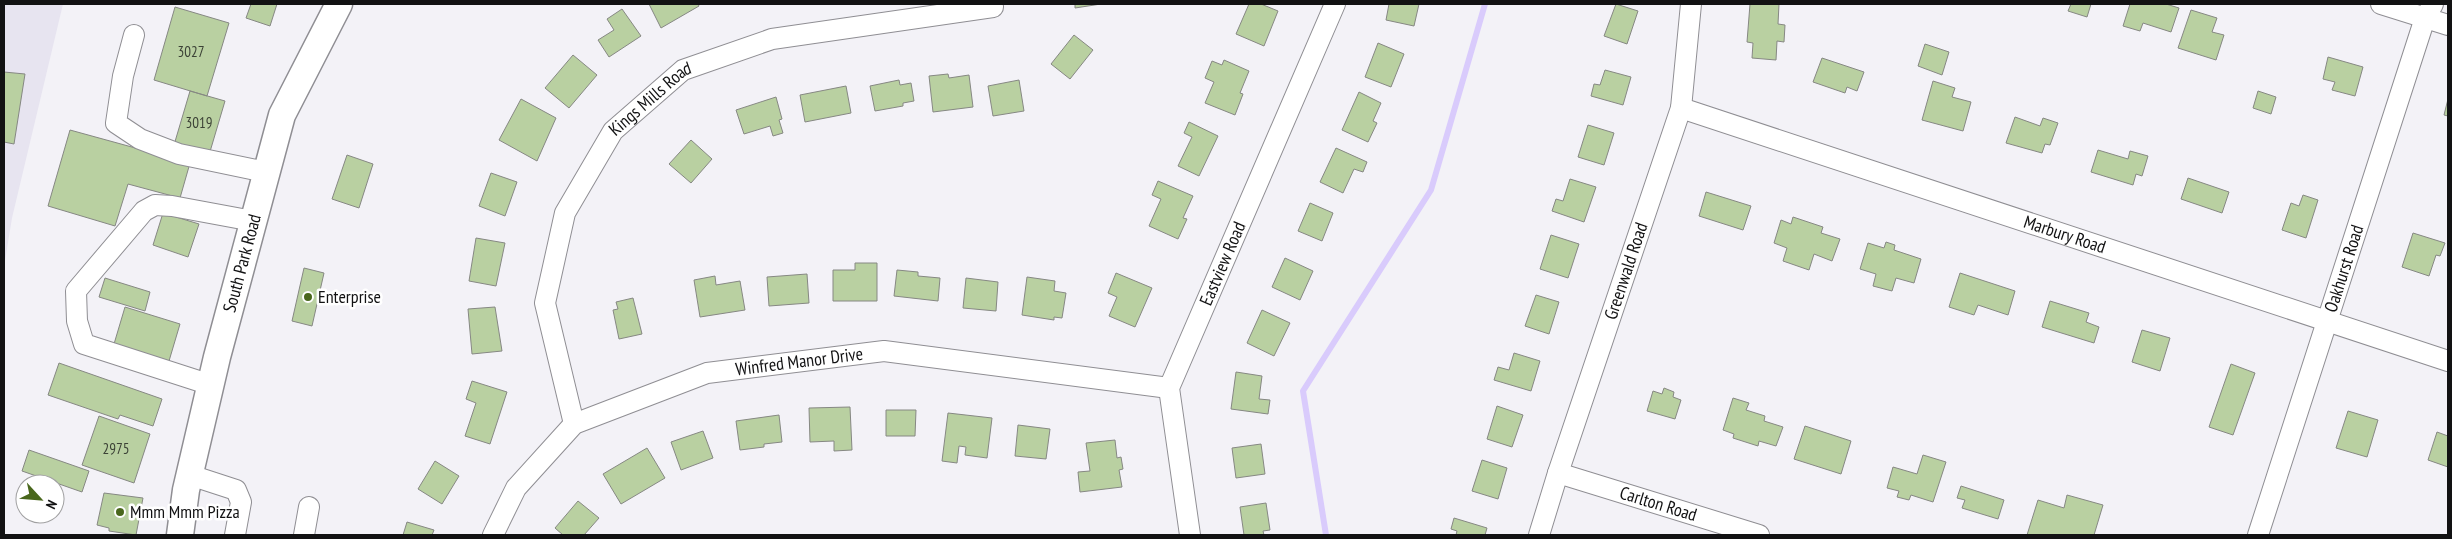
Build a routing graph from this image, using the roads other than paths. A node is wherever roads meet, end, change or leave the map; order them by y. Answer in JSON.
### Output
{"nodes":[{"id":1,"x":339,"y":4,"type":"edge"},
{"id":2,"x":1335,"y":4,"type":"edge"},
{"id":3,"x":1691,"y":4,"type":"edge"},
{"id":4,"x":2381,"y":4,"type":"edge"},
{"id":5,"x":993,"y":7,"type":"dead end"},
{"id":6,"x":2429,"y":11,"type":"edge"},
{"id":7,"x":2448,"y":25,"type":"edge"},
{"id":8,"x":134,"y":35,"type":"dead end"},
{"id":9,"x":1682,"y":108,"type":"junction"},
{"id":10,"x":266,"y":172,"type":"junction"},
{"id":11,"x":253,"y":221,"type":"junction"},
{"id":12,"x":2326,"y":321,"type":"junction"},
{"id":13,"x":2448,"y":361,"type":"edge"},
{"id":14,"x":211,"y":385,"type":"junction"},
{"id":15,"x":1169,"y":388,"type":"junction"},
{"id":16,"x":574,"y":424,"type":"junction"},
{"id":17,"x":1558,"y":473,"type":"junction"},
{"id":18,"x":190,"y":474,"type":"junction"},
{"id":19,"x":309,"y":507,"type":"dead end"},
{"id":20,"x":180,"y":535,"type":"edge"},
{"id":21,"x":235,"y":535,"type":"edge"},
{"id":22,"x":304,"y":535,"type":"edge"},
{"id":23,"x":493,"y":535,"type":"edge"},
{"id":24,"x":1190,"y":535,"type":"edge"},
{"id":25,"x":1539,"y":535,"type":"edge"},
{"id":26,"x":1759,"y":535,"type":"edge"},
{"id":27,"x":2258,"y":535,"type":"edge"}],
"edges":[{"from":1,"to":10,"type":"main road","name":"South Park Road"},
{"from":2,"to":15,"type":"street","name":"Eastview Road"},
{"from":3,"to":9,"type":"street","name":"Greenwald Road"},
{"from":4,"to":6,"type":"street"},
{"from":5,"to":16,"type":"street","name":"Kings Mills Road"},
{"from":6,"to":7,"type":"street"},
{"from":6,"to":12,"type":"street","name":"Oakhurst Road"},
{"from":8,"to":10,"type":"street"},
{"from":9,"to":12,"type":"street","name":"Marbury Road"},
{"from":9,"to":17,"type":"street","name":"Greenwald Road"},
{"from":10,"to":11,"type":"main road","name":"South Park Road"},
{"from":11,"to":14,"type":"main road","name":"South Park Road"},
{"from":11,"to":14,"type":"street"},
{"from":12,"to":13,"type":"street","name":"Marbury Road"},
{"from":12,"to":27,"type":"street","name":"Oakhurst Road"},
{"from":14,"to":18,"type":"main road","name":"South Park Road"},
{"from":15,"to":16,"type":"street","name":"Winfred Manor Drive"},
{"from":15,"to":24,"type":"street"},
{"from":16,"to":23,"type":"street","name":"Winfred Manor Drive"},
{"from":17,"to":25,"type":"street","name":"Greenwald Road"},
{"from":17,"to":26,"type":"street","name":"Carlton Road"},
{"from":18,"to":20,"type":"main road","name":"South Park Road"},
{"from":18,"to":21,"type":"street"},
{"from":19,"to":22,"type":"street"}]}
